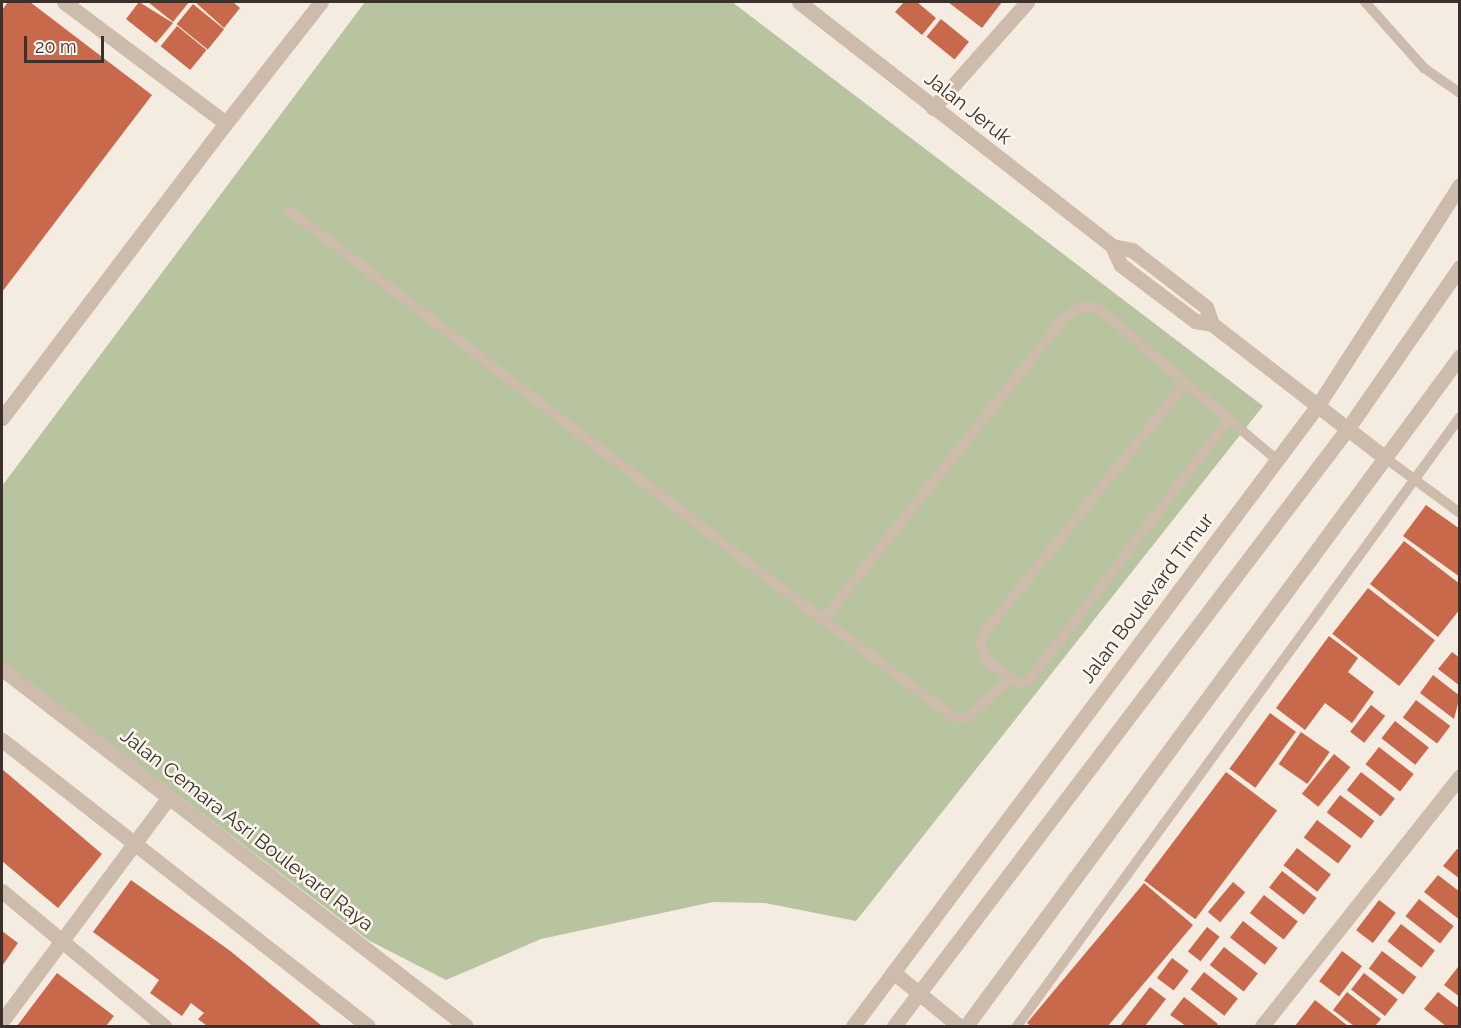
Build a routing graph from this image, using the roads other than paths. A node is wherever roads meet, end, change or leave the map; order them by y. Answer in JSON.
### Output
{"nodes":[{"id":1,"x":64,"y":2,"type":"edge"},
{"id":2,"x":321,"y":2,"type":"edge"},
{"id":3,"x":800,"y":2,"type":"edge"},
{"id":4,"x":1027,"y":2,"type":"edge"},
{"id":5,"x":1365,"y":2,"type":"edge"},
{"id":6,"x":83,"y":7,"type":"edge"},
{"id":7,"x":1460,"y":93,"type":"edge"},
{"id":8,"x":933,"y":108,"type":"junction"},
{"id":9,"x":226,"y":123,"type":"junction"},
{"id":10,"x":1460,"y":185,"type":"edge"},
{"id":11,"x":289,"y":210,"type":"dead end"},
{"id":12,"x":1460,"y":267,"type":"edge"},
{"id":13,"x":1460,"y":356,"type":"edge"},
{"id":14,"x":1186,"y":383,"type":"junction"},
{"id":15,"x":1318,"y":405,"type":"junction"},
{"id":16,"x":1460,"y":417,"type":"edge"},
{"id":17,"x":2,"y":418,"type":"edge"},
{"id":18,"x":1227,"y":422,"type":"junction"},
{"id":19,"x":1348,"y":428,"type":"junction"},
{"id":20,"x":1384,"y":457,"type":"junction"},
{"id":21,"x":1277,"y":460,"type":"junction"},
{"id":22,"x":1413,"y":480,"type":"junction"},
{"id":23,"x":1460,"y":513,"type":"edge"},
{"id":24,"x":823,"y":620,"type":"junction"},
{"id":25,"x":2,"y":669,"type":"edge"},
{"id":26,"x":1009,"y":679,"type":"junction"},
{"id":27,"x":2,"y":740,"type":"edge"},
{"id":28,"x":1460,"y":776,"type":"edge"},
{"id":29,"x":170,"y":796,"type":"junction"},
{"id":30,"x":136,"y":843,"type":"junction"},
{"id":31,"x":2,"y":891,"type":"edge"},
{"id":32,"x":63,"y":941,"type":"junction"},
{"id":33,"x":893,"y":972,"type":"junction"},
{"id":34,"x":921,"y":991,"type":"junction"},
{"id":35,"x":2,"y":1021,"type":"edge"},
{"id":36,"x":455,"y":1023,"type":"edge"},
{"id":37,"x":164,"y":1026,"type":"edge"},
{"id":38,"x":368,"y":1026,"type":"edge"},
{"id":39,"x":853,"y":1026,"type":"edge"},
{"id":40,"x":894,"y":1026,"type":"edge"},
{"id":41,"x":959,"y":1026,"type":"edge"},
{"id":42,"x":966,"y":1026,"type":"edge"},
{"id":43,"x":1017,"y":1026,"type":"edge"},
{"id":44,"x":1262,"y":1026,"type":"edge"}],
"edges":[{"from":1,"to":6,"type":"street"},
{"from":2,"to":9,"type":"street"},
{"from":3,"to":8,"type":"street","name":"Jalan Jeruk"},
{"from":4,"to":8,"type":"street"},
{"from":5,"to":7,"type":"lane"},
{"from":6,"to":9,"type":"street"},
{"from":8,"to":15,"type":"street","name":"Jalan Jeruk"},
{"from":9,"to":17,"type":"street"},
{"from":10,"to":15,"type":"street","name":"Jalan Boulevard Timur"},
{"from":11,"to":24,"type":"lane"},
{"from":12,"to":19,"type":"street"},
{"from":13,"to":20,"type":"street"},
{"from":14,"to":18,"type":"lane"},
{"from":14,"to":24,"type":"lane"},
{"from":14,"to":26,"type":"lane"},
{"from":15,"to":19,"type":"street","name":"Jalan Jeruk"},
{"from":15,"to":21,"type":"street","name":"Jalan Boulevard Timur"},
{"from":16,"to":22,"type":"lane"},
{"from":18,"to":21,"type":"lane"},
{"from":18,"to":26,"type":"lane"},
{"from":19,"to":20,"type":"street","name":"Jalan Jeruk"},
{"from":19,"to":34,"type":"street"},
{"from":20,"to":22,"type":"lane"},
{"from":20,"to":42,"type":"street"},
{"from":21,"to":33,"type":"street","name":"Jalan Boulevard Timur"},
{"from":22,"to":23,"type":"lane"},
{"from":22,"to":43,"type":"lane"},
{"from":24,"to":26,"type":"lane"},
{"from":25,"to":29,"type":"street","name":"Jalan Cemara Asri Boulevard Raya"},
{"from":27,"to":30,"type":"street"},
{"from":28,"to":44,"type":"street"},
{"from":29,"to":30,"type":"street"},
{"from":29,"to":36,"type":"street","name":"Jalan Cemara Asri Boulevard Raya"},
{"from":30,"to":32,"type":"street"},
{"from":30,"to":38,"type":"street"},
{"from":31,"to":32,"type":"street"},
{"from":32,"to":35,"type":"street"},
{"from":32,"to":37,"type":"street"},
{"from":33,"to":34,"type":"street"},
{"from":33,"to":39,"type":"street","name":"Jalan Boulevard Timur"},
{"from":34,"to":40,"type":"street"},
{"from":34,"to":41,"type":"street"}]}
